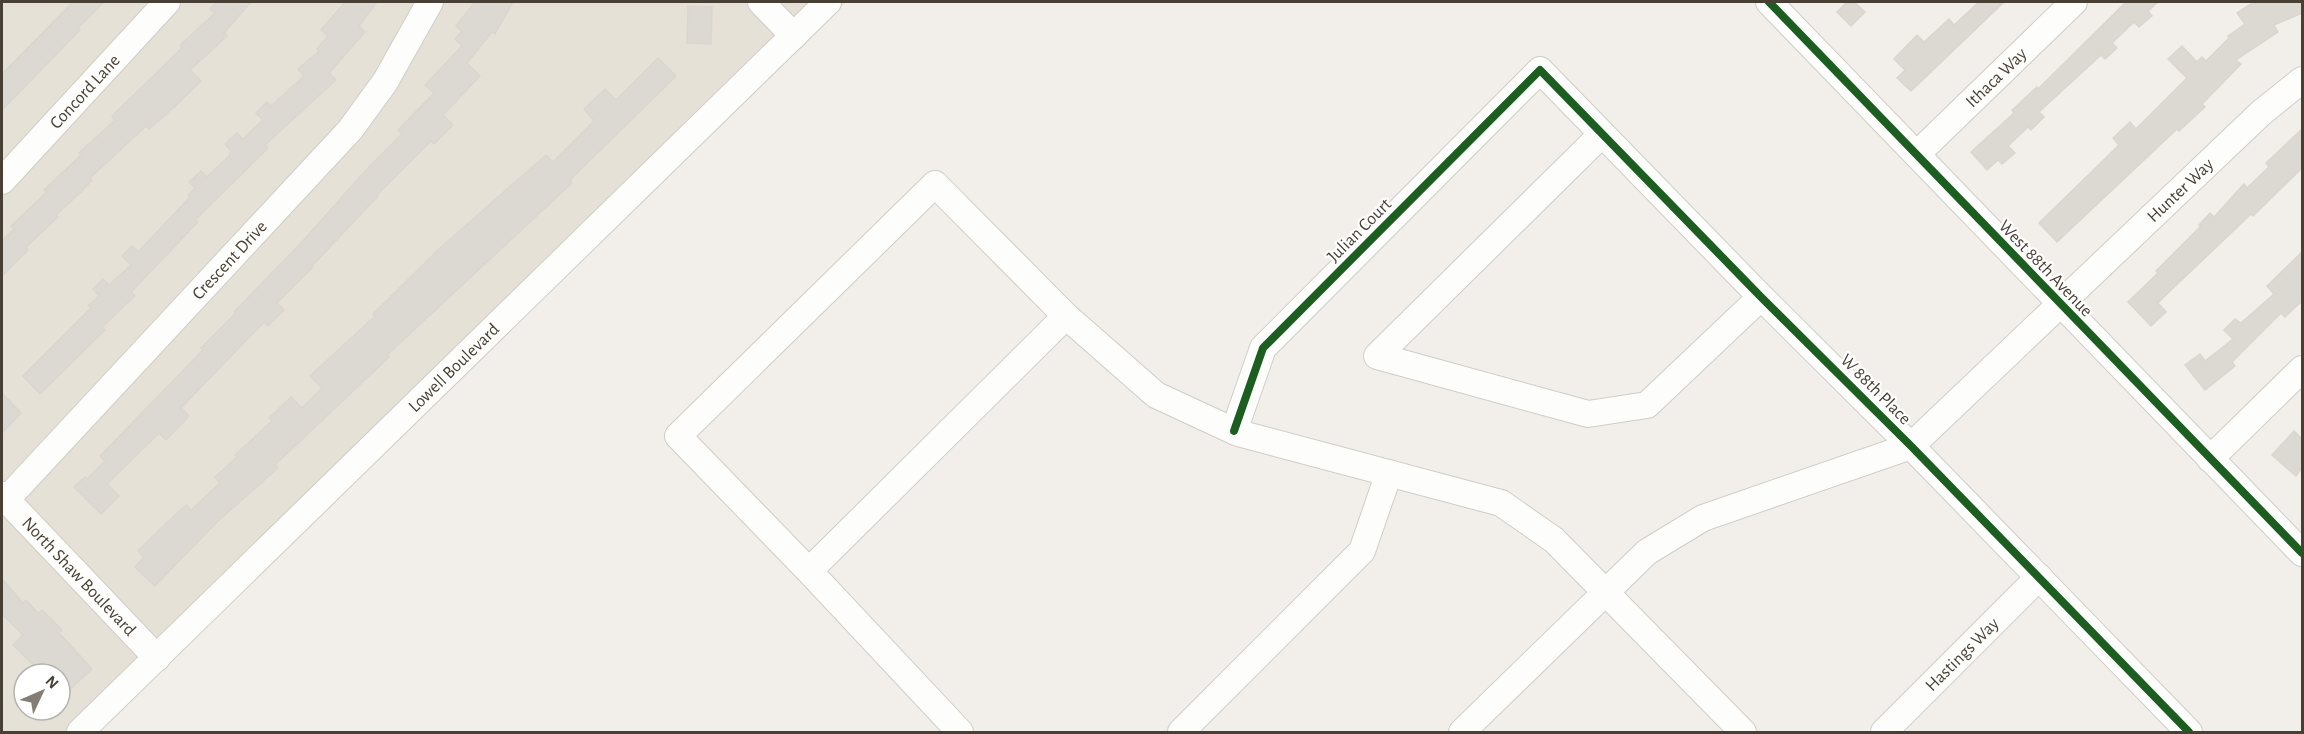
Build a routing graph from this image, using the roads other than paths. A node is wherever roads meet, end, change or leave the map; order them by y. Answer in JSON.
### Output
{"nodes":[{"id":1,"x":167,"y":2,"type":"edge"},
{"id":2,"x":430,"y":2,"type":"edge"},
{"id":3,"x":761,"y":2,"type":"edge"},
{"id":4,"x":828,"y":2,"type":"edge"},
{"id":5,"x":1770,"y":2,"type":"edge"},
{"id":6,"x":2074,"y":2,"type":"edge"},
{"id":7,"x":794,"y":36,"type":"junction"},
{"id":8,"x":1540,"y":70,"type":"joint"},
{"id":9,"x":2302,"y":80,"type":"edge"},
{"id":10,"x":1602,"y":134,"type":"junction"},
{"id":11,"x":1917,"y":154,"type":"junction"},
{"id":12,"x":2,"y":181,"type":"edge"},
{"id":13,"x":1761,"y":297,"type":"junction"},
{"id":14,"x":2061,"y":305,"type":"junction"},
{"id":15,"x":1066,"y":316,"type":"junction"},
{"id":16,"x":2302,"y":369,"type":"edge"},
{"id":17,"x":1234,"y":431,"type":"junction"},
{"id":18,"x":1911,"y":446,"type":"junction"},
{"id":19,"x":2210,"y":459,"type":"junction"},
{"id":20,"x":1389,"y":473,"type":"junction"},
{"id":21,"x":4,"y":498,"type":"edge"},
{"id":22,"x":2302,"y":553,"type":"edge"},
{"id":23,"x":809,"y":570,"type":"junction"},
{"id":24,"x":2039,"y":577,"type":"junction"},
{"id":25,"x":1606,"y":593,"type":"junction"},
{"id":26,"x":157,"y":658,"type":"junction"},
{"id":27,"x":80,"y":732,"type":"edge"},
{"id":28,"x":960,"y":732,"type":"edge"},
{"id":29,"x":1181,"y":732,"type":"edge"},
{"id":30,"x":1462,"y":732,"type":"edge"},
{"id":31,"x":1743,"y":732,"type":"edge"},
{"id":32,"x":1884,"y":732,"type":"edge"},
{"id":33,"x":2189,"y":732,"type":"edge"}],
"edges":[{"from":1,"to":12,"type":"street","name":"Concord Lane"},
{"from":2,"to":21,"type":"street","name":"Crescent Drive"},
{"from":3,"to":7,"type":"street"},
{"from":4,"to":7,"type":"street","name":"Lowell Boulevard"},
{"from":5,"to":11,"type":"street","name":"West 88th Avenue"},
{"from":6,"to":11,"type":"street","name":"Ithaca Way"},
{"from":7,"to":26,"type":"street","name":"Lowell Boulevard"},
{"from":8,"to":10,"type":"street","name":"W 88th Place"},
{"from":8,"to":17,"type":"street","name":"Julian Court"},
{"from":9,"to":14,"type":"street","name":"Hunter Way"},
{"from":10,"to":13,"type":"street","name":"W 88th Place"},
{"from":10,"to":13,"type":"street"},
{"from":11,"to":14,"type":"street","name":"West 88th Avenue"},
{"from":13,"to":18,"type":"street","name":"W 88th Place"},
{"from":14,"to":18,"type":"street","name":"Hunter Way"},
{"from":14,"to":19,"type":"street","name":"West 88th Avenue"},
{"from":15,"to":17,"type":"street"},
{"from":15,"to":23,"type":"street"},
{"from":15,"to":23,"type":"street"},
{"from":16,"to":19,"type":"street"},
{"from":17,"to":20,"type":"street"},
{"from":18,"to":24,"type":"street","name":"W 88th Place"},
{"from":18,"to":25,"type":"street"},
{"from":19,"to":22,"type":"street","name":"West 88th Avenue"},
{"from":20,"to":25,"type":"street"},
{"from":20,"to":29,"type":"street"},
{"from":21,"to":26,"type":"street","name":"North Shaw Boulevard"},
{"from":23,"to":28,"type":"street"},
{"from":24,"to":32,"type":"street","name":"Hastings Way"},
{"from":24,"to":33,"type":"street","name":"W 88th Place"},
{"from":25,"to":30,"type":"street"},
{"from":25,"to":31,"type":"street"},
{"from":26,"to":27,"type":"street","name":"Lowell Boulevard"}]}
